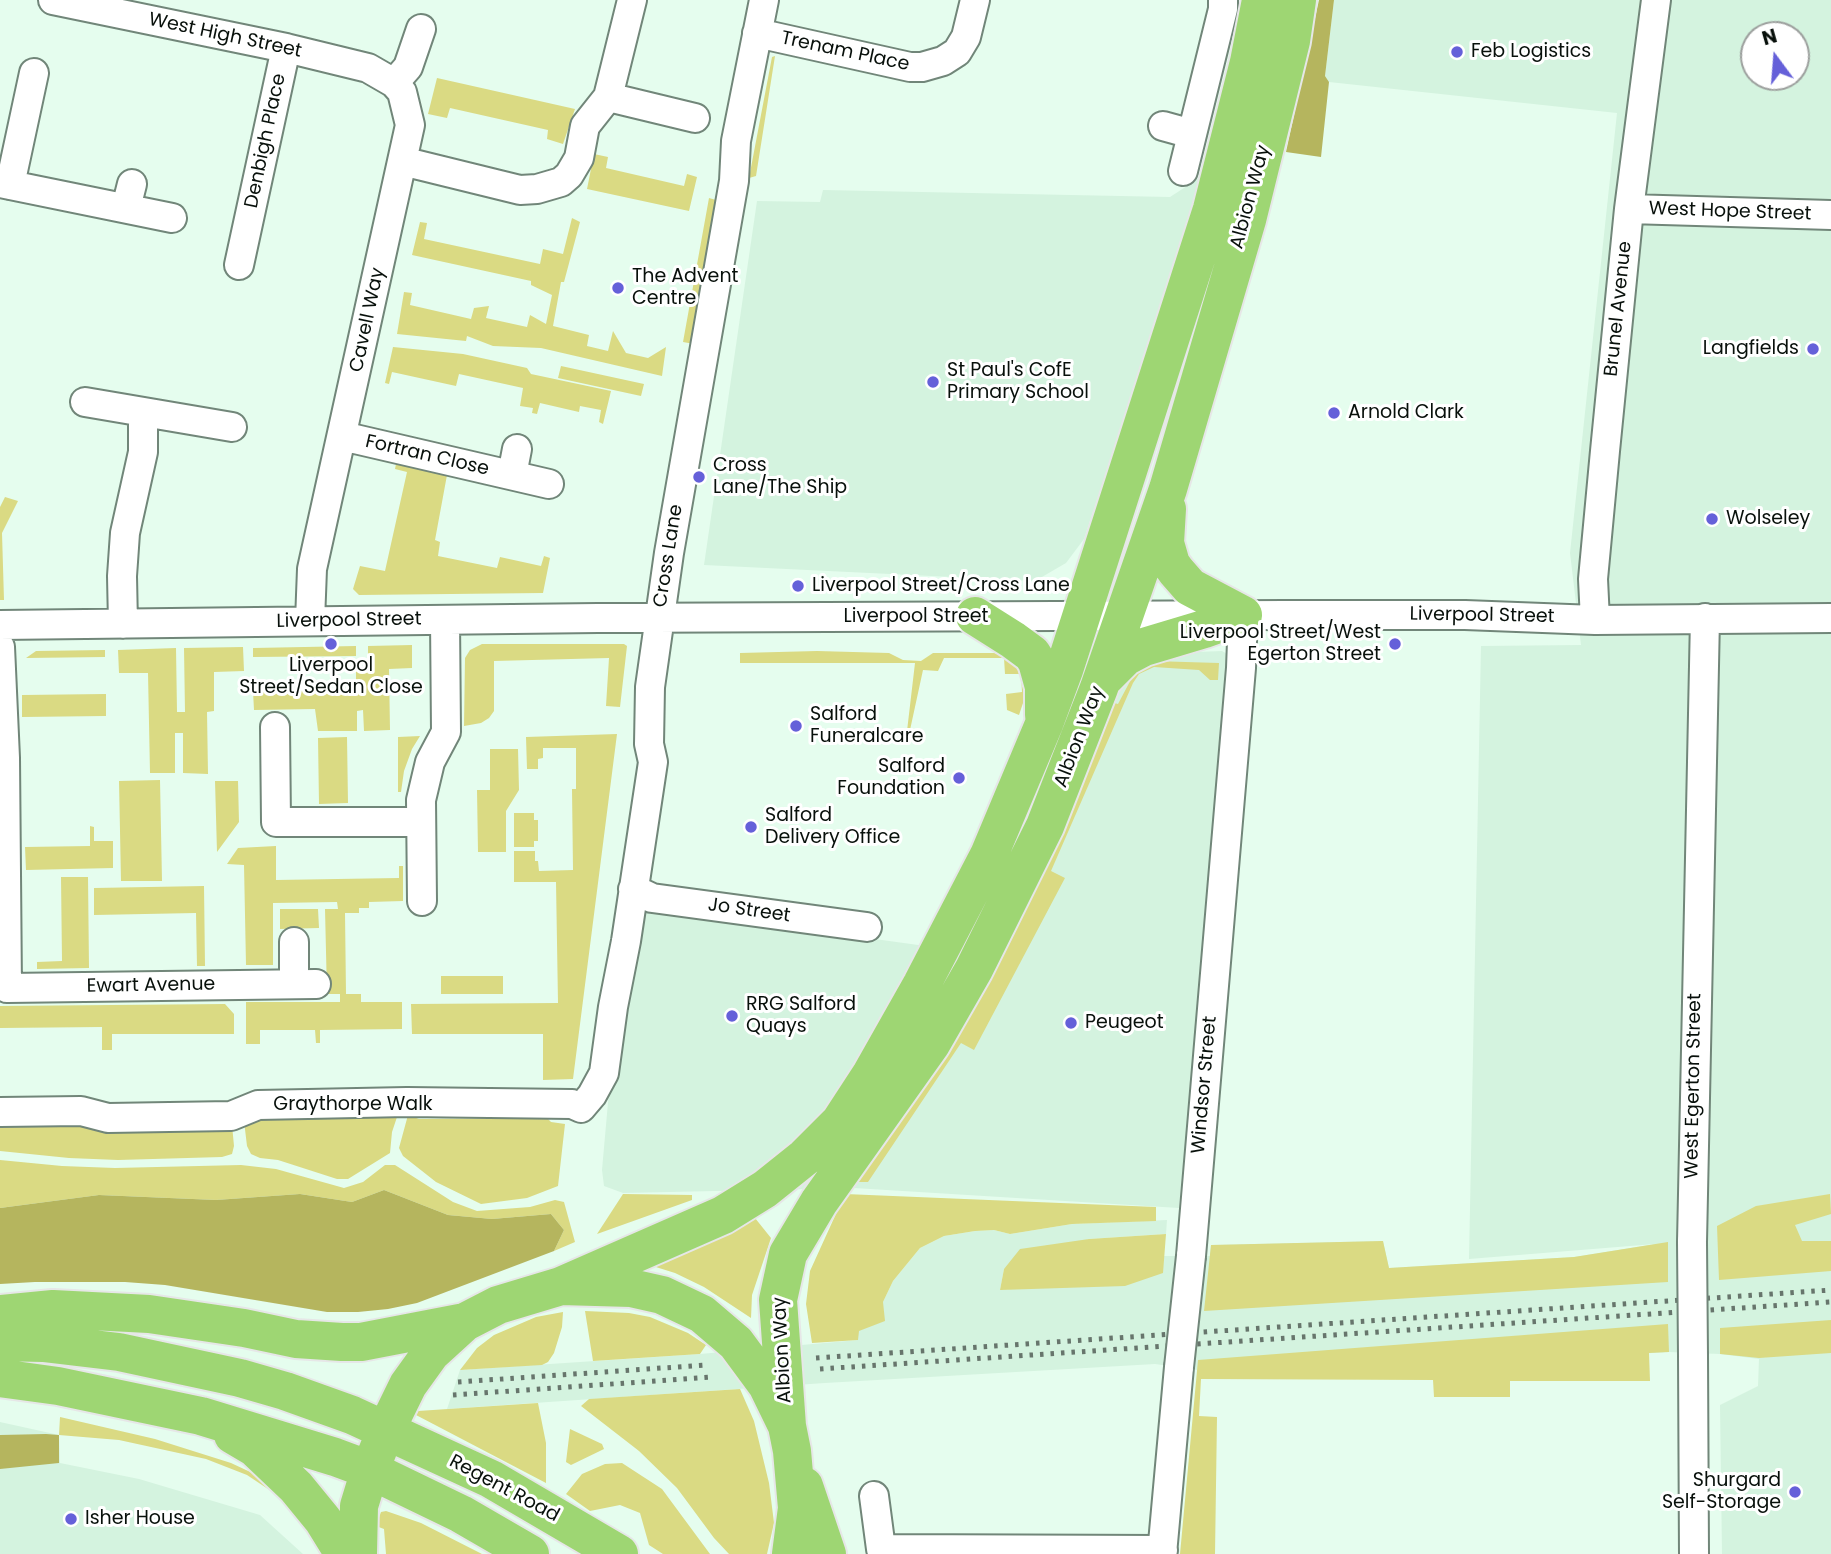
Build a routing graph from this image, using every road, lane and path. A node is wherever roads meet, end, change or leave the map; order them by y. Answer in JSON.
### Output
{"nodes":[{"id":1,"x":53,"y":0,"type":"edge"},
{"id":2,"x":632,"y":0,"type":"edge"},
{"id":3,"x":764,"y":0,"type":"edge"},
{"id":4,"x":975,"y":0,"type":"edge"},
{"id":5,"x":1223,"y":0,"type":"edge"},
{"id":6,"x":1261,"y":0,"type":"edge"},
{"id":7,"x":1297,"y":0,"type":"edge"},
{"id":8,"x":1656,"y":0,"type":"edge"},
{"id":9,"x":421,"y":29,"type":"dead end"},
{"id":10,"x":757,"y":33,"type":"junction"},
{"id":11,"x":286,"y":48,"type":"junction"},
{"id":12,"x":34,"y":73,"type":"dead end"},
{"id":13,"x":394,"y":83,"type":"junction"},
{"id":14,"x":608,"y":97,"type":"junction"},
{"id":15,"x":695,"y":118,"type":"dead end"},
{"id":16,"x":1163,"y":126,"type":"dead end"},
{"id":17,"x":1192,"y":134,"type":"junction"},
{"id":18,"x":402,"y":161,"type":"junction"},
{"id":19,"x":1183,"y":172,"type":"dead end"},
{"id":20,"x":5,"y":184,"type":"edge"},
{"id":21,"x":1629,"y":209,"type":"junction"},
{"id":22,"x":1831,"y":215,"type":"edge"},
{"id":23,"x":172,"y":218,"type":"dead end"},
{"id":24,"x":239,"y":265,"type":"dead end"},
{"id":25,"x":85,"y":402,"type":"dead end"},
{"id":26,"x":143,"y":412,"type":"junction"},
{"id":27,"x":232,"y":427,"type":"dead end"},
{"id":28,"x":342,"y":436,"type":"junction"},
{"id":29,"x":549,"y":484,"type":"dead end"},
{"id":30,"x":1168,"y":489,"type":"junction"},
{"id":31,"x":1082,"y":615,"type":"junction"},
{"id":32,"x":1122,"y":615,"type":"junction"},
{"id":33,"x":1243,"y":615,"type":"junction"},
{"id":34,"x":975,"y":616,"type":"junction"},
{"id":35,"x":660,"y":618,"type":"junction"},
{"id":36,"x":1705,"y":618,"type":"junction"},
{"id":37,"x":1831,"y":618,"type":"edge"},
{"id":38,"x":445,"y":620,"type":"junction"},
{"id":39,"x":1595,"y":620,"type":"junction"},
{"id":40,"x":310,"y":621,"type":"junction"},
{"id":41,"x":123,"y":624,"type":"junction"},
{"id":42,"x":0,"y":625,"type":"edge"},
{"id":43,"x":0,"y":647,"type":"edge"},
{"id":44,"x":1102,"y":680,"type":"junction"},
{"id":45,"x":1044,"y":724,"type":"junction"},
{"id":46,"x":275,"y":727,"type":"dead end"},
{"id":47,"x":420,"y":822,"type":"junction"},
{"id":48,"x":633,"y":889,"type":"junction"},
{"id":49,"x":422,"y":901,"type":"dead end"},
{"id":50,"x":867,"y":927,"type":"dead end"},
{"id":51,"x":294,"y":942,"type":"dead end"},
{"id":52,"x":3,"y":988,"type":"edge"},
{"id":53,"x":582,"y":1108,"type":"joint"},
{"id":54,"x":0,"y":1112,"type":"edge"},
{"id":55,"x":561,"y":1286,"type":"junction"},
{"id":56,"x":0,"y":1314,"type":"edge"},
{"id":57,"x":465,"y":1322,"type":"junction"},
{"id":58,"x":0,"y":1342,"type":"edge"},
{"id":59,"x":0,"y":1378,"type":"edge"},
{"id":60,"x":201,"y":1416,"type":"junction"},
{"id":61,"x":369,"y":1423,"type":"junction"},
{"id":62,"x":790,"y":1438,"type":"junction"},
{"id":63,"x":370,"y":1470,"type":"junction"},
{"id":64,"x":874,"y":1496,"type":"dead end"},
{"id":65,"x":1163,"y":1552,"type":"edge"},
{"id":66,"x":344,"y":1554,"type":"edge"},
{"id":67,"x":358,"y":1554,"type":"edge"},
{"id":68,"x":530,"y":1554,"type":"edge"},
{"id":69,"x":619,"y":1554,"type":"edge"},
{"id":70,"x":791,"y":1554,"type":"edge"},
{"id":71,"x":827,"y":1554,"type":"edge"},
{"id":72,"x":1695,"y":1554,"type":"edge"}],
"edges":[{"from":1,"to":11,"type":"street","name":"West High Street"},
{"from":2,"to":14,"type":"street"},
{"from":3,"to":10,"type":"street","name":"Cross Lane"},
{"from":4,"to":10,"type":"street","name":"Trenam Place"},
{"from":5,"to":17,"type":"street"},
{"from":6,"to":31,"type":"highway","name":"Albion Way"},
{"from":7,"to":30,"type":"highway","name":"Albion Way"},
{"from":8,"to":21,"type":"street","name":"Brunel Avenue"},
{"from":9,"to":13,"type":"street"},
{"from":10,"to":35,"type":"street","name":"Cross Lane"},
{"from":11,"to":13,"type":"street","name":"West High Street"},
{"from":11,"to":24,"type":"street","name":"Denbigh Place"},
{"from":12,"to":20,"type":"street"},
{"from":13,"to":18,"type":"street","name":"Cavell Way"},
{"from":14,"to":15,"type":"street"},
{"from":14,"to":18,"type":"street"},
{"from":16,"to":17,"type":"street"},
{"from":17,"to":19,"type":"street"},
{"from":18,"to":28,"type":"street","name":"Cavell Way"},
{"from":20,"to":23,"type":"street"},
{"from":21,"to":22,"type":"street","name":"West Hope Street"},
{"from":21,"to":39,"type":"street","name":"Brunel Avenue"},
{"from":25,"to":26,"type":"street"},
{"from":26,"to":27,"type":"street"},
{"from":26,"to":41,"type":"street"},
{"from":28,"to":29,"type":"street","name":"Fortran Close"},
{"from":28,"to":40,"type":"street","name":"Cavell Way"},
{"from":30,"to":32,"type":"highway","name":"Albion Way"},
{"from":30,"to":33,"type":"highway"},
{"from":31,"to":32,"type":"street","name":"Liverpool Street"},
{"from":31,"to":34,"type":"street","name":"Liverpool Street"},
{"from":31,"to":45,"type":"highway","name":"Albion Way"},
{"from":32,"to":33,"type":"street","name":"Liverpool Street"},
{"from":32,"to":44,"type":"highway","name":"Albion Way"},
{"from":33,"to":39,"type":"street","name":"Liverpool Street"},
{"from":33,"to":44,"type":"highway"},
{"from":33,"to":65,"type":"street","name":"Windsor Street","bridge":true},
{"from":34,"to":35,"type":"street","name":"Liverpool Street"},
{"from":34,"to":45,"type":"highway"},
{"from":35,"to":38,"type":"street","name":"Liverpool Street"},
{"from":35,"to":48,"type":"street","name":"Cross Lane"},
{"from":36,"to":37,"type":"street","name":"Liverpool Street"},
{"from":36,"to":39,"type":"street","name":"Liverpool Street"},
{"from":36,"to":72,"type":"street","name":"West Egerton Street","bridge":true},
{"from":38,"to":40,"type":"street","name":"Liverpool Street"},
{"from":38,"to":47,"type":"street"},
{"from":40,"to":41,"type":"street","name":"Liverpool Street"},
{"from":41,"to":42,"type":"street","name":"Liverpool Street"},
{"from":43,"to":52,"type":"street","name":"Ewart Avenue"},
{"from":44,"to":62,"type":"highway","name":"Albion Way"},
{"from":45,"to":55,"type":"highway","name":"Albion Way"},
{"from":46,"to":47,"type":"street"},
{"from":47,"to":49,"type":"street"},
{"from":48,"to":50,"type":"street","name":"Jo Street"},
{"from":48,"to":53,"type":"street","name":"Cross Lane"},
{"from":51,"to":52,"type":"street","name":"Ewart Avenue"},
{"from":53,"to":54,"type":"street","name":"Graythorpe Walk"},
{"from":55,"to":57,"type":"highway"},
{"from":55,"to":62,"type":"highway"},
{"from":56,"to":57,"type":"highway"},
{"from":57,"to":61,"type":"highway"},
{"from":58,"to":61,"type":"highway","name":"Regent Road"},
{"from":59,"to":60,"type":"highway"},
{"from":60,"to":63,"type":"highway"},
{"from":60,"to":66,"type":"highway"},
{"from":61,"to":63,"type":"highway"},
{"from":61,"to":69,"type":"highway","name":"Regent Road"},
{"from":62,"to":70,"type":"highway"},
{"from":62,"to":71,"type":"highway"},
{"from":63,"to":67,"type":"highway"},
{"from":63,"to":68,"type":"highway"},
{"from":64,"to":65,"type":"street"}]}
